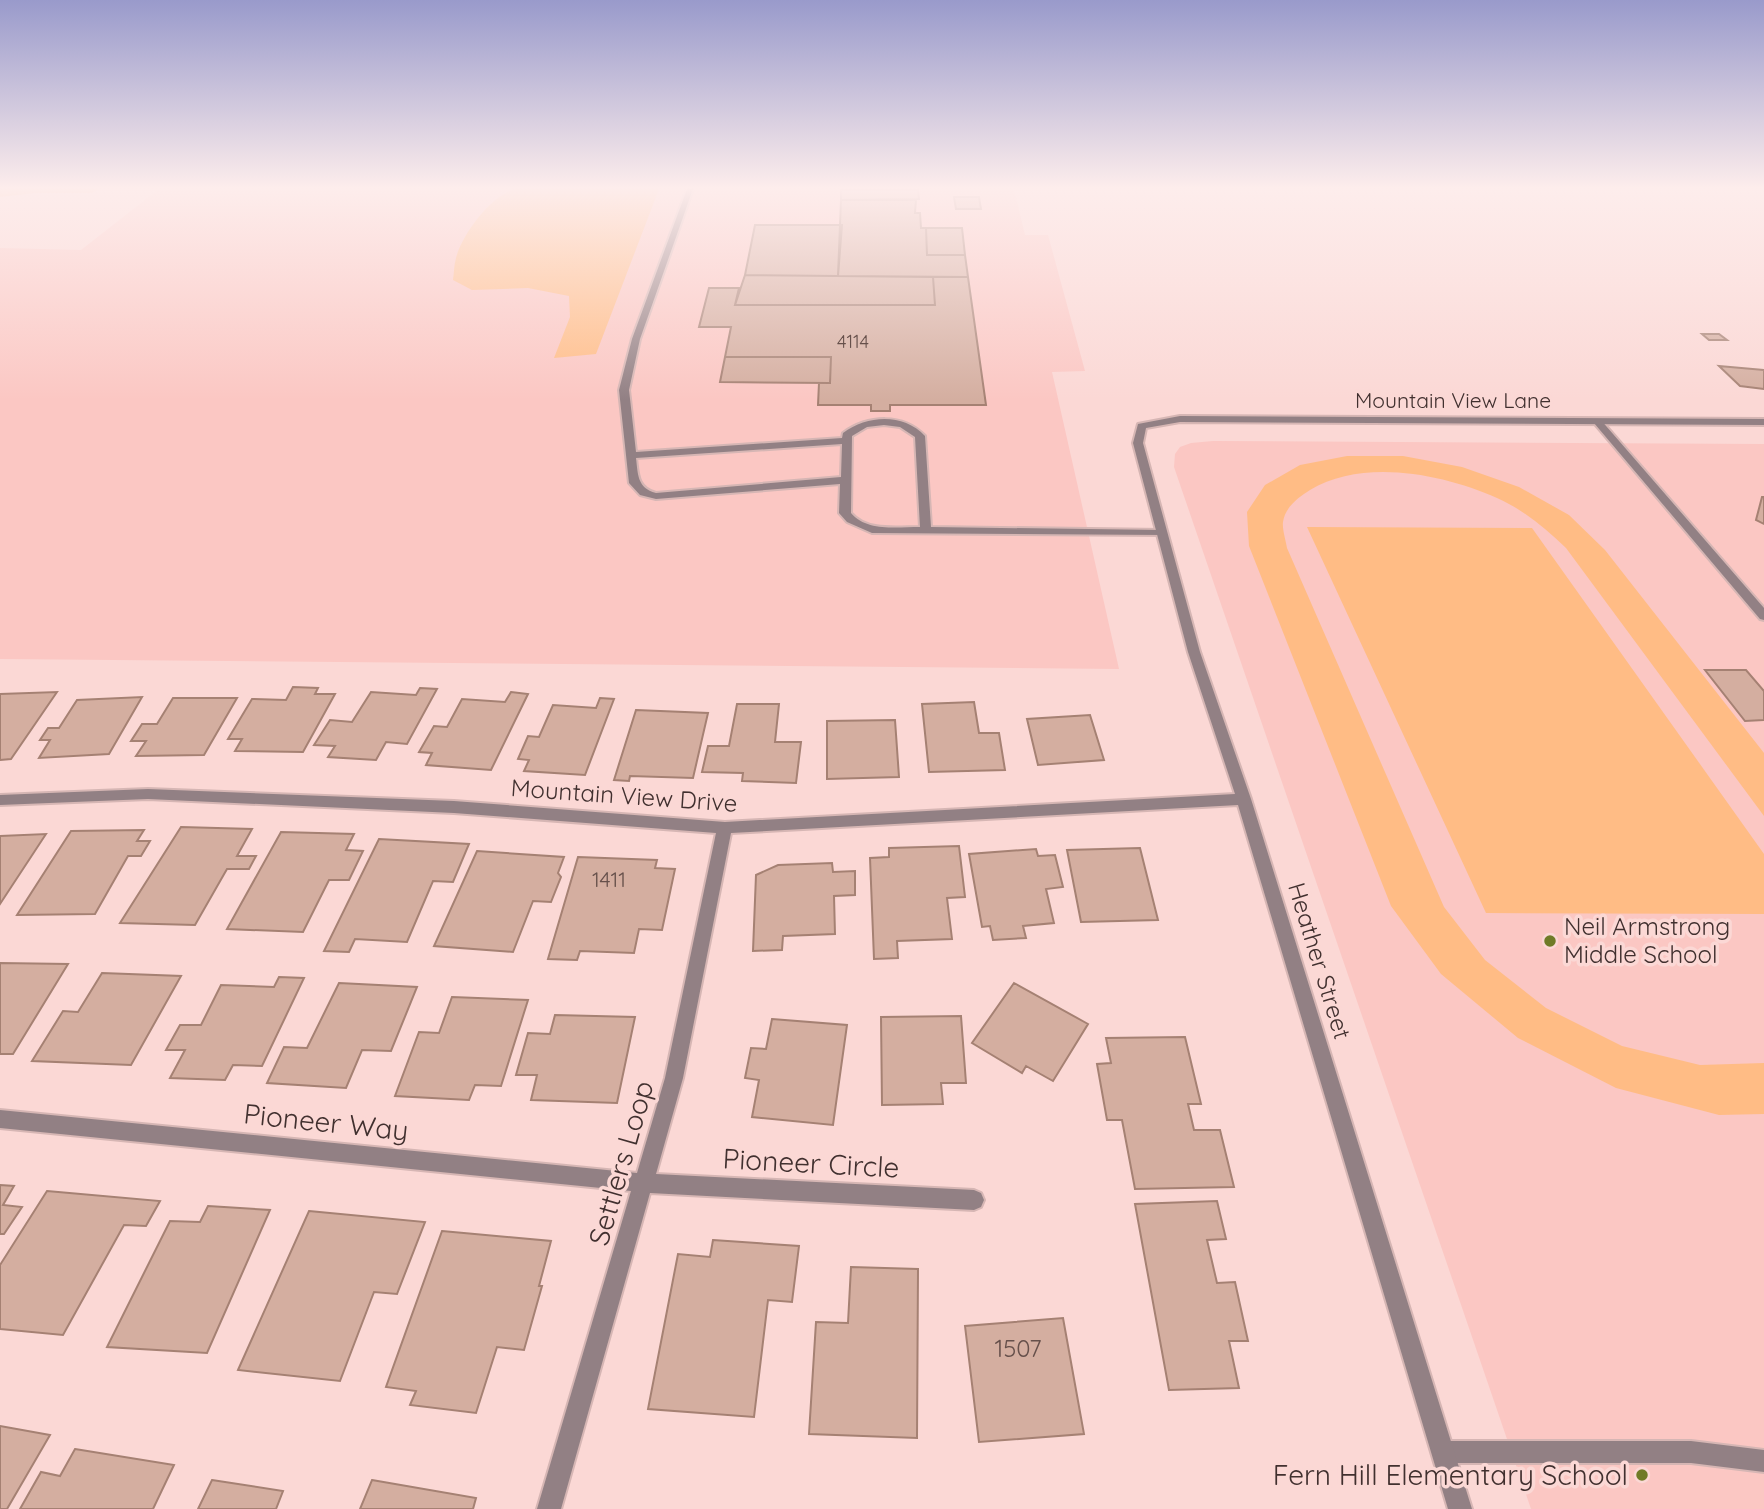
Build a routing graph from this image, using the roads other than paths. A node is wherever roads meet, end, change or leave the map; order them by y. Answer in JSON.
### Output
{"nodes":[{"id":1,"x":665,"y":259,"type":"edge"},
{"id":2,"x":1597,"y":421,"type":"junction"},
{"id":3,"x":1761,"y":423,"type":"edge"},
{"id":4,"x":1142,"y":426,"type":"joint"},
{"id":5,"x":847,"y":441,"type":"junction"},
{"id":6,"x":631,"y":455,"type":"junction"},
{"id":7,"x":845,"y":480,"type":"junction"},
{"id":8,"x":926,"y":531,"type":"junction"},
{"id":9,"x":1162,"y":533,"type":"junction"},
{"id":10,"x":1764,"y":616,"type":"edge"},
{"id":11,"x":1244,"y":799,"type":"junction"},
{"id":12,"x":0,"y":800,"type":"edge"},
{"id":13,"x":725,"y":828,"type":"junction"},
{"id":14,"x":0,"y":1119,"type":"edge"},
{"id":15,"x":645,"y":1183,"type":"junction"},
{"id":16,"x":974,"y":1200,"type":"dead end"},
{"id":17,"x":1443,"y":1452,"type":"junction"},
{"id":18,"x":1764,"y":1461,"type":"edge"},
{"id":19,"x":549,"y":1509,"type":"edge"},
{"id":20,"x":1460,"y":1509,"type":"edge"}],
"edges":[{"from":1,"to":6,"type":"street"},
{"from":2,"to":3,"type":"street","name":"Mountain View Lane"},
{"from":2,"to":4,"type":"street","name":"Mountain View Lane"},
{"from":2,"to":10,"type":"street"},
{"from":4,"to":9,"type":"street","name":"Heather Street"},
{"from":5,"to":6,"type":"street"},
{"from":5,"to":7,"type":"street"},
{"from":5,"to":8,"type":"street"},
{"from":6,"to":7,"type":"street"},
{"from":7,"to":8,"type":"street"},
{"from":8,"to":9,"type":"street"},
{"from":9,"to":11,"type":"street","name":"Heather Street"},
{"from":11,"to":13,"type":"street","name":"Mountain View Drive"},
{"from":11,"to":17,"type":"street","name":"Heather Street"},
{"from":12,"to":13,"type":"street","name":"Mountain View Drive"},
{"from":13,"to":15,"type":"street","name":"Settlers Loop"},
{"from":14,"to":15,"type":"street","name":"Pioneer Way"},
{"from":15,"to":16,"type":"street","name":"Pioneer Circle"},
{"from":15,"to":19,"type":"street","name":"Settlers Loop"},
{"from":17,"to":18,"type":"street"},
{"from":17,"to":20,"type":"street","name":"Heather Street"}]}
